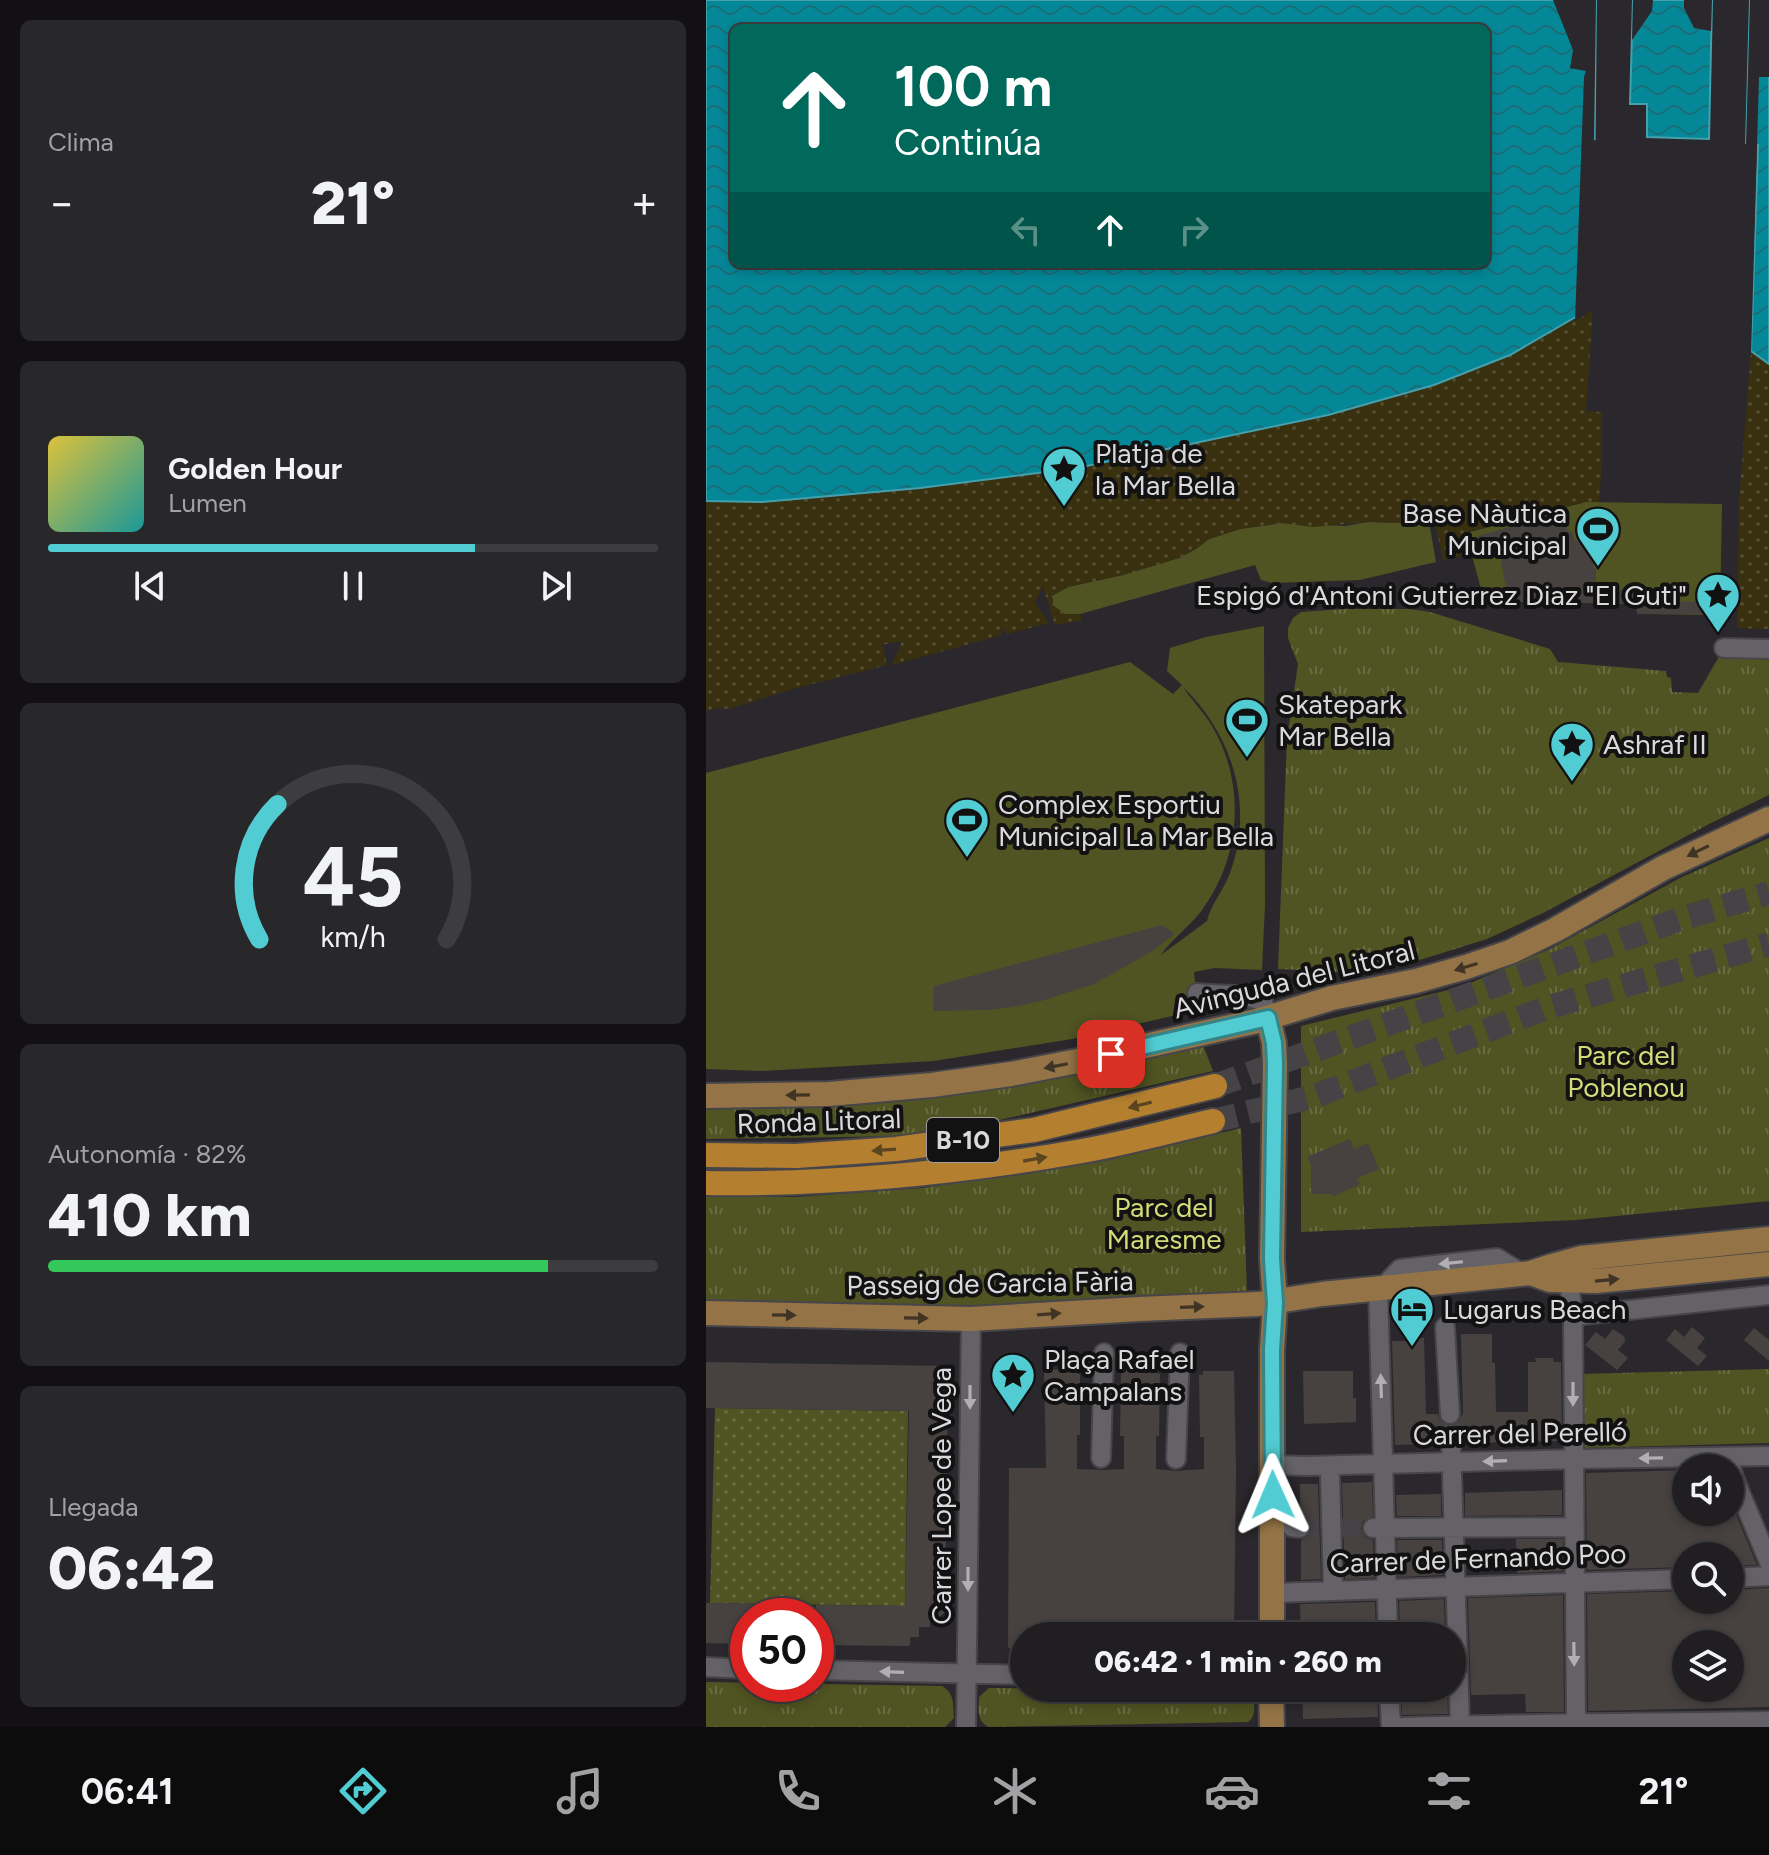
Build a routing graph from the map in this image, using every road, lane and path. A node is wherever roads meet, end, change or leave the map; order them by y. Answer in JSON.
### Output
{"nodes":[{"id":1,"x":1724,"y":648,"type":"dead end"},
{"id":2,"x":1769,"y":649,"type":"edge"},
{"id":3,"x":1769,"y":819,"type":"edge"},
{"id":4,"x":1197,"y":993,"type":"dead end"},
{"id":5,"x":1268,"y":1018,"type":"junction"},
{"id":6,"x":1215,"y":1086,"type":"tunnel mouth"},
{"id":7,"x":706,"y":1096,"type":"edge"},
{"id":8,"x":1213,"y":1121,"type":"tunnel mouth"},
{"id":9,"x":706,"y":1155,"type":"edge"},
{"id":10,"x":706,"y":1183,"type":"edge"},
{"id":11,"x":1769,"y":1239,"type":"edge"},
{"id":12,"x":1273,"y":1252,"type":"junction"},
{"id":13,"x":1769,"y":1264,"type":"edge"},
{"id":14,"x":1527,"y":1274,"type":"junction"},
{"id":15,"x":1569,"y":1282,"type":"junction"},
{"id":16,"x":1380,"y":1288,"type":"junction"},
{"id":17,"x":1769,"y":1295,"type":"edge"},
{"id":18,"x":1275,"y":1303,"type":"junction"},
{"id":19,"x":1224,"y":1306,"type":"junction"},
{"id":20,"x":706,"y":1313,"type":"edge"},
{"id":21,"x":1573,"y":1316,"type":"junction"},
{"id":22,"x":971,"y":1319,"type":"junction"},
{"id":23,"x":1445,"y":1327,"type":"dead end"},
{"id":24,"x":1104,"y":1353,"type":"dead end"},
{"id":25,"x":1180,"y":1353,"type":"dead end"},
{"id":26,"x":1450,"y":1414,"type":"tunnel mouth"},
{"id":27,"x":1451,"y":1453,"type":"junction"},
{"id":28,"x":1769,"y":1456,"type":"edge"},
{"id":29,"x":1744,"y":1457,"type":"edge"},
{"id":30,"x":1101,"y":1458,"type":"dead end"},
{"id":31,"x":1672,"y":1458,"type":"edge"},
{"id":32,"x":1176,"y":1459,"type":"dead end"},
{"id":33,"x":1573,"y":1459,"type":"junction"},
{"id":34,"x":1383,"y":1464,"type":"junction"},
{"id":35,"x":1272,"y":1465,"type":"junction"},
{"id":36,"x":1330,"y":1476,"type":"dead end"},
{"id":37,"x":1744,"y":1502,"type":"edge"},
{"id":38,"x":1454,"y":1527,"type":"junction"},
{"id":39,"x":1574,"y":1527,"type":"junction"},
{"id":40,"x":1379,"y":1528,"type":"junction"},
{"id":41,"x":1769,"y":1562,"type":"edge"},
{"id":42,"x":1769,"y":1576,"type":"edge"},
{"id":43,"x":1744,"y":1577,"type":"edge"},
{"id":44,"x":1672,"y":1579,"type":"edge"},
{"id":45,"x":1574,"y":1582,"type":"junction"},
{"id":46,"x":1457,"y":1586,"type":"junction"},
{"id":47,"x":1386,"y":1588,"type":"junction"},
{"id":48,"x":1333,"y":1590,"type":"junction"},
{"id":49,"x":1272,"y":1593,"type":"junction"},
{"id":50,"x":1272,"y":1622,"type":"edge"},
{"id":51,"x":1387,"y":1622,"type":"edge"},
{"id":52,"x":1456,"y":1622,"type":"edge"},
{"id":53,"x":706,"y":1667,"type":"edge"},
{"id":54,"x":730,"y":1668,"type":"edge"},
{"id":55,"x":834,"y":1671,"type":"edge"},
{"id":56,"x":968,"y":1673,"type":"junction"},
{"id":57,"x":1010,"y":1674,"type":"edge"},
{"id":58,"x":1271,"y":1702,"type":"edge"},
{"id":59,"x":1390,"y":1702,"type":"edge"},
{"id":60,"x":1458,"y":1702,"type":"edge"},
{"id":61,"x":1769,"y":1721,"type":"edge"},
{"id":62,"x":1737,"y":1724,"type":"edge"},
{"id":63,"x":1460,"y":1725,"type":"junction"},
{"id":64,"x":1586,"y":1725,"type":"edge"},
{"id":65,"x":966,"y":1727,"type":"edge"},
{"id":66,"x":1272,"y":1727,"type":"edge"},
{"id":67,"x":1391,"y":1727,"type":"edge"},
{"id":68,"x":1402,"y":1727,"type":"edge"}],
"edges":[{"from":1,"to":2,"type":"street"},
{"from":3,"to":5,"type":"main road","name":"Avinguda del Litoral","one_way":true},
{"from":4,"to":5,"type":"street"},
{"from":5,"to":7,"type":"main road","name":"Avinguda del Litoral","one_way":true},
{"from":5,"to":12,"type":"main road"},
{"from":6,"to":9,"type":"highway","name":"Ronda Litoral","number":"B-10","one_way":true},
{"from":10,"to":8,"type":"highway","name":"Ronda Litoral","number":"B-10","one_way":true},
{"from":11,"to":14,"type":"main road"},
{"from":12,"to":18,"type":"main road"},
{"from":12,"to":19,"type":"main road"},
{"from":15,"to":13,"type":"main road","one_way":true},
{"from":14,"to":15,"type":"main road"},
{"from":14,"to":16,"type":"main road","name":"Passeig de Garcia Fària"},
{"from":15,"to":21,"type":"street"},
{"from":16,"to":18,"type":"main road","name":"Passeig de Garcia Fària"},
{"from":34,"to":16,"type":"street","one_way":true},
{"from":17,"to":21,"type":"street"},
{"from":18,"to":19,"type":"main road","name":"Passeig de Garcia Fària"},
{"from":18,"to":35,"type":"main road"},
{"from":22,"to":19,"type":"main road","name":"Passeig de Garcia Fària","one_way":true},
{"from":20,"to":22,"type":"main road","name":"Passeig de Garcia Fària","one_way":true},
{"from":21,"to":33,"type":"street","one_way":true},
{"from":22,"to":56,"type":"street","name":"Carrer Lope de Vega","one_way":true},
{"from":23,"to":26,"type":"street"},
{"from":24,"to":30,"type":"street"},
{"from":25,"to":32,"type":"street"},
{"from":33,"to":27,"type":"street","name":"Carrer del Perelló","one_way":true},
{"from":27,"to":34,"type":"street","name":"Carrer del Perelló"},
{"from":27,"to":38,"type":"street"},
{"from":28,"to":29,"type":"street","name":"Carrer del Perelló"},
{"from":31,"to":33,"type":"street","name":"Carrer del Perelló","one_way":true},
{"from":33,"to":39,"type":"street"},
{"from":34,"to":35,"type":"street","name":"Carrer del Perelló"},
{"from":34,"to":40,"type":"street"},
{"from":35,"to":49,"type":"main road"},
{"from":36,"to":48,"type":"street"},
{"from":37,"to":41,"type":"street"},
{"from":38,"to":39,"type":"street"},
{"from":38,"to":40,"type":"street"},
{"from":38,"to":46,"type":"street"},
{"from":39,"to":45,"type":"street"},
{"from":40,"to":47,"type":"street"},
{"from":42,"to":43,"type":"street"},
{"from":44,"to":45,"type":"street","name":"Carrer de Fernando Poo"},
{"from":45,"to":46,"type":"street","name":"Carrer de Fernando Poo"},
{"from":45,"to":64,"type":"street","one_way":true},
{"from":46,"to":47,"type":"street","name":"Carrer de Fernando Poo"},
{"from":46,"to":52,"type":"street"},
{"from":47,"to":48,"type":"street","name":"Carrer de Fernando Poo"},
{"from":47,"to":51,"type":"street"},
{"from":48,"to":49,"type":"street","name":"Carrer de Fernando Poo"},
{"from":49,"to":50,"type":"main road"},
{"from":53,"to":54,"type":"street"},
{"from":56,"to":55,"type":"street","one_way":true},
{"from":56,"to":57,"type":"street"},
{"from":56,"to":65,"type":"street","name":"Carrer Lope de Vega"},
{"from":58,"to":66,"type":"main road"},
{"from":59,"to":67,"type":"street"},
{"from":60,"to":63,"type":"street"},
{"from":61,"to":62,"type":"street"},
{"from":62,"to":64,"type":"street"},
{"from":63,"to":64,"type":"street"},
{"from":63,"to":68,"type":"street"}]}
